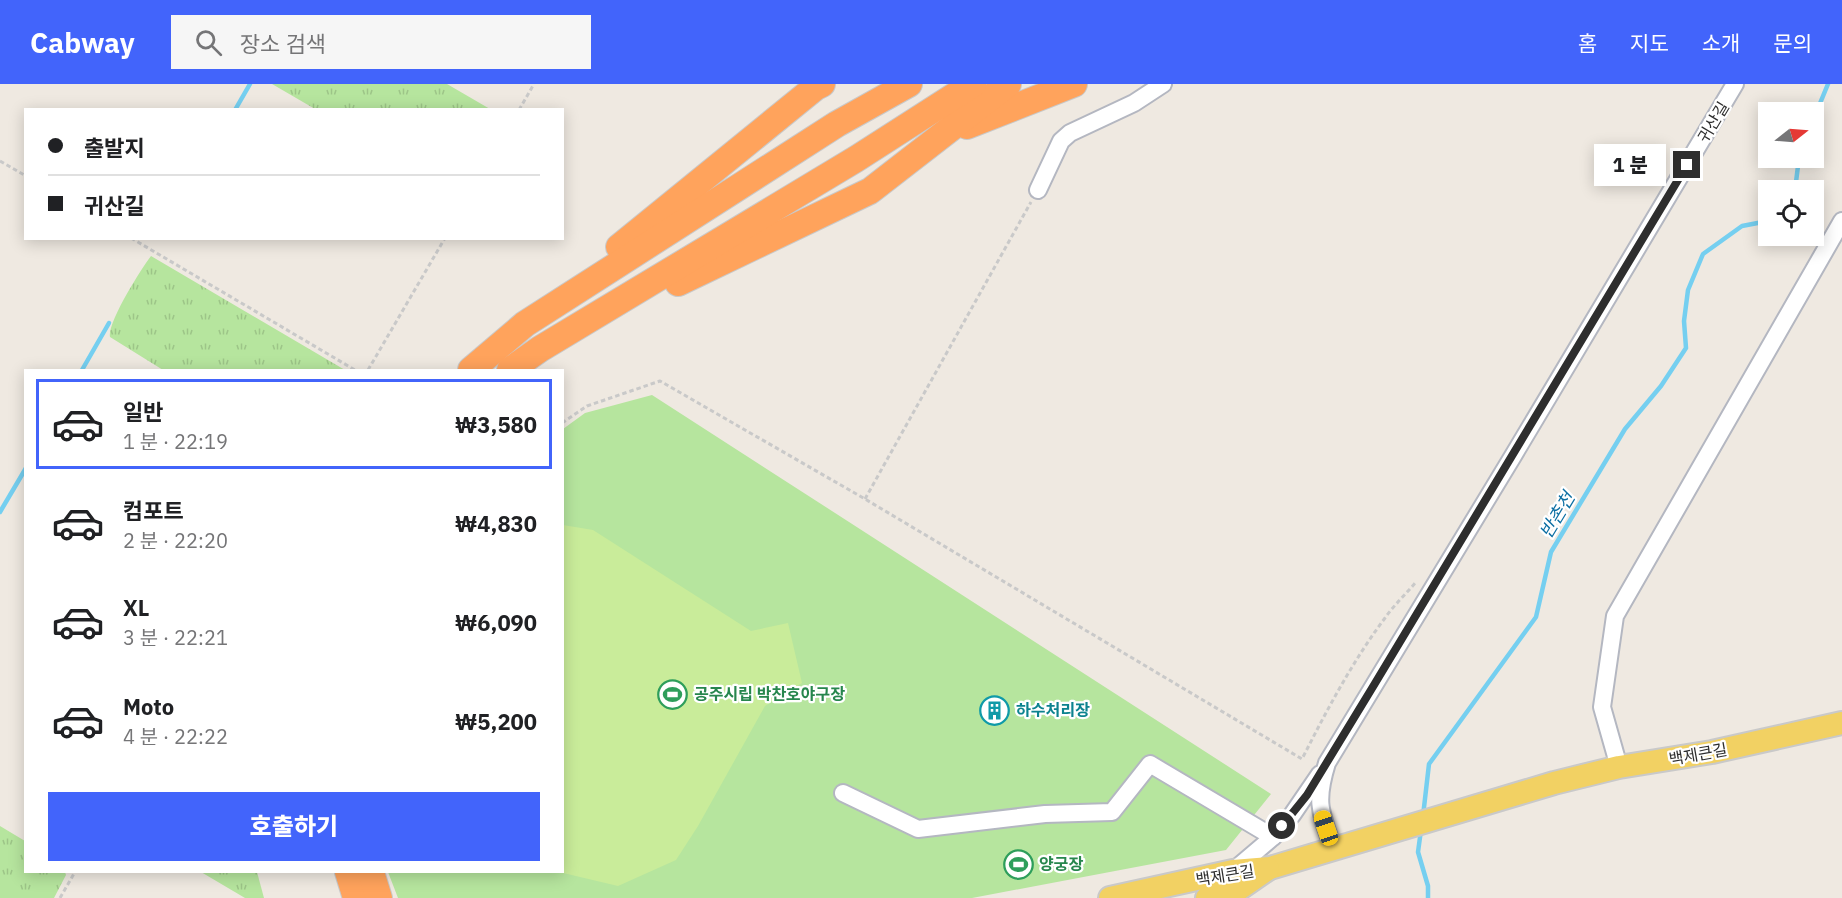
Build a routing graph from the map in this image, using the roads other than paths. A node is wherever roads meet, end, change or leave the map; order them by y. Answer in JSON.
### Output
{"nodes":[{"id":1,"x":822,"y":84,"type":"edge"},
{"id":2,"x":909,"y":84,"type":"edge"},
{"id":3,"x":973,"y":84,"type":"edge"},
{"id":4,"x":1008,"y":84,"type":"edge"},
{"id":5,"x":1074,"y":84,"type":"edge"},
{"id":6,"x":1163,"y":84,"type":"edge"},
{"id":7,"x":1735,"y":84,"type":"edge"},
{"id":8,"x":941,"y":136,"type":"junction"},
{"id":9,"x":1038,"y":189,"type":"road end"},
{"id":10,"x":1842,"y":221,"type":"edge"},
{"id":11,"x":525,"y":324,"type":"junction"},
{"id":12,"x":540,"y":349,"type":"junction"},
{"id":13,"x":472,"y":369,"type":"edge"},
{"id":14,"x":511,"y":369,"type":"edge"},
{"id":15,"x":1842,"y":723,"type":"edge"},
{"id":16,"x":1327,"y":763,"type":"junction"},
{"id":17,"x":1619,"y":767,"type":"junction"},
{"id":18,"x":843,"y":793,"type":"dead end"},
{"id":19,"x":1273,"y":837,"type":"junction"},
{"id":20,"x":1333,"y":848,"type":"junction"},
{"id":21,"x":1270,"y":868,"type":"junction"},
{"id":22,"x":1233,"y":870,"type":"junction"},
{"id":23,"x":348,"y":873,"type":"edge"},
{"id":24,"x":371,"y":873,"type":"edge"},
{"id":25,"x":356,"y":898,"type":"edge"},
{"id":26,"x":379,"y":898,"type":"edge"},
{"id":27,"x":1110,"y":898,"type":"edge"},
{"id":28,"x":1207,"y":898,"type":"edge"}],
"edges":[{"from":1,"to":11,"type":"highway"},
{"from":2,"to":11,"type":"highway"},
{"from":3,"to":12,"type":"highway"},
{"from":4,"to":8,"type":"highway"},
{"from":5,"to":8,"type":"highway"},
{"from":6,"to":9,"type":"street"},
{"from":7,"to":16,"type":"street","name":"귀산길"},
{"from":8,"to":12,"type":"highway"},
{"from":10,"to":17,"type":"street"},
{"from":11,"to":13,"type":"highway"},
{"from":12,"to":14,"type":"highway"},
{"from":15,"to":17,"type":"main road","name":"백제큰길"},
{"from":16,"to":19,"type":"street"},
{"from":16,"to":20,"type":"street","name":"귀산길"},
{"from":17,"to":20,"type":"main road","name":"백제큰길"},
{"from":18,"to":19,"type":"street"},
{"from":19,"to":22,"type":"street"},
{"from":20,"to":21,"type":"main road","name":"백제큰길"},
{"from":21,"to":22,"type":"main road","name":"백제큰길"},
{"from":21,"to":28,"type":"main road","name":"백제큰길"},
{"from":22,"to":27,"type":"main road","name":"백제큰길"},
{"from":23,"to":25,"type":"highway"},
{"from":24,"to":26,"type":"highway"}]}
